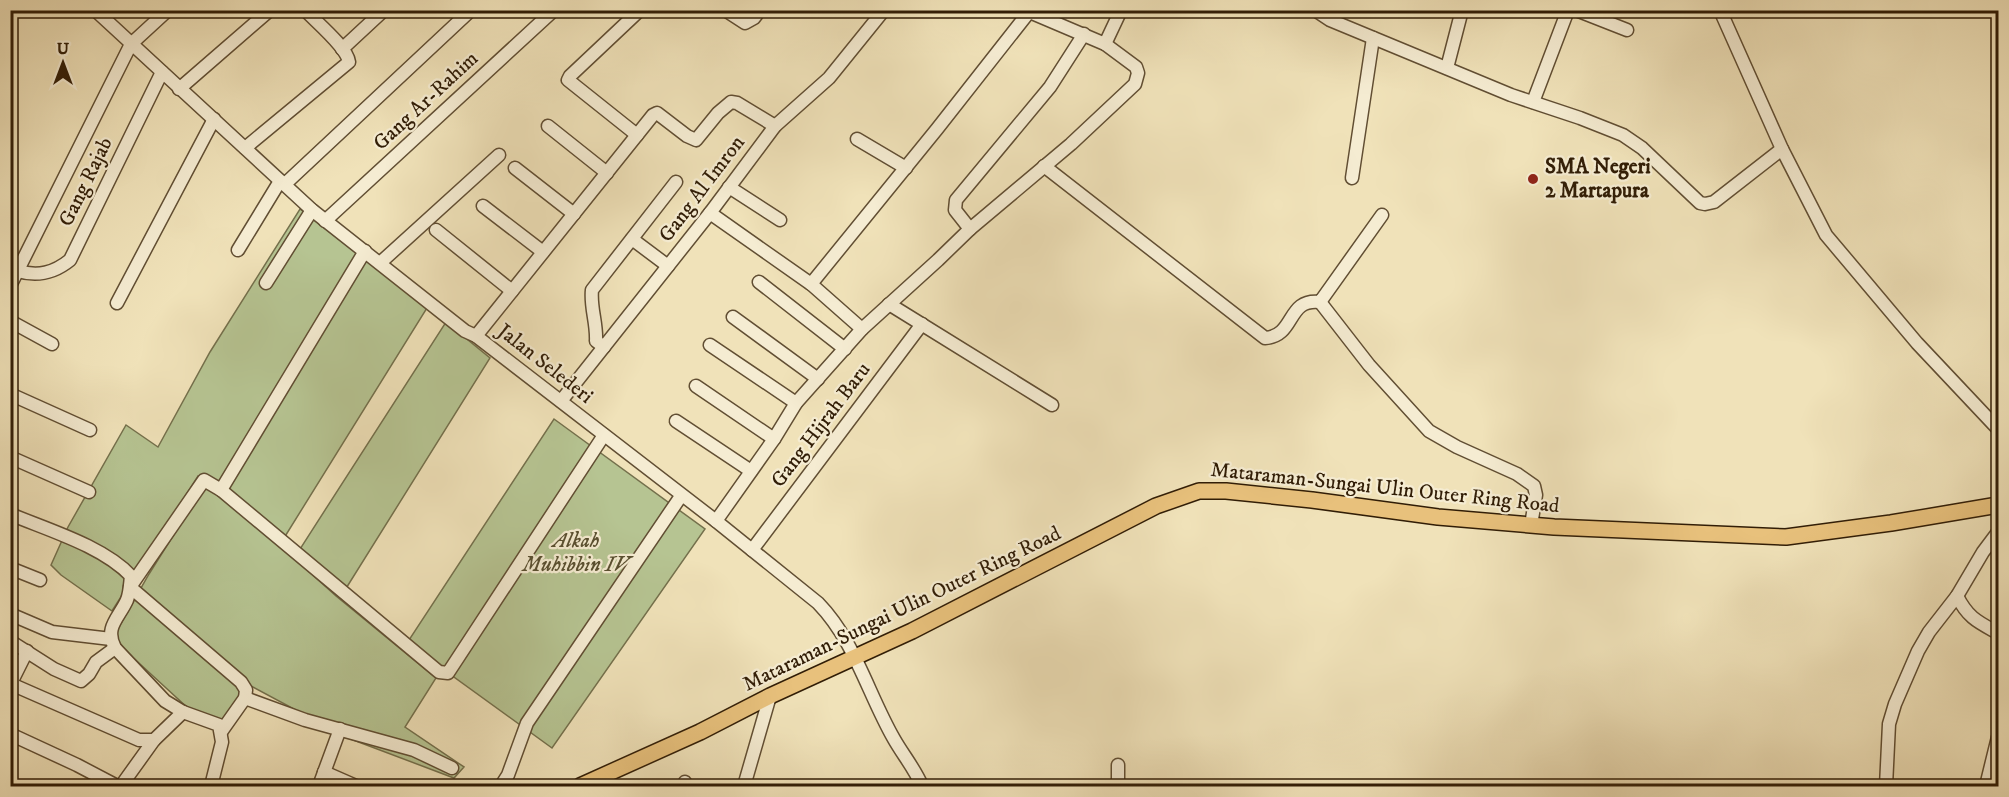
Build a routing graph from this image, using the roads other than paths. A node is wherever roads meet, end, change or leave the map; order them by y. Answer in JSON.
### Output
{"nodes":[{"id":1,"x":95,"y":10,"type":"edge"},
{"id":2,"x":168,"y":10,"type":"edge"},
{"id":3,"x":270,"y":10,"type":"edge"},
{"id":4,"x":305,"y":10,"type":"edge"},
{"id":5,"x":384,"y":10,"type":"edge"},
{"id":6,"x":471,"y":10,"type":"edge"},
{"id":7,"x":554,"y":10,"type":"edge"},
{"id":8,"x":640,"y":10,"type":"edge"},
{"id":9,"x":724,"y":10,"type":"edge"},
{"id":10,"x":760,"y":10,"type":"edge"},
{"id":11,"x":884,"y":10,"type":"edge"},
{"id":12,"x":1121,"y":10,"type":"edge"},
{"id":13,"x":1315,"y":10,"type":"edge"},
{"id":14,"x":1462,"y":10,"type":"edge"},
{"id":15,"x":1568,"y":10,"type":"edge"},
{"id":16,"x":1576,"y":10,"type":"edge"},
{"id":17,"x":1720,"y":10,"type":"edge"},
{"id":18,"x":1027,"y":11,"type":"edge"},
{"id":19,"x":1627,"y":30,"type":"dead end"},
{"id":20,"x":1084,"y":34,"type":"junction"},
{"id":21,"x":1373,"y":38,"type":"junction"},
{"id":22,"x":131,"y":44,"type":"junction"},
{"id":23,"x":1105,"y":44,"type":"junction"},
{"id":24,"x":342,"y":49,"type":"junction"},
{"id":25,"x":1447,"y":68,"type":"junction"},
{"id":26,"x":162,"y":72,"type":"junction"},
{"id":27,"x":179,"y":89,"type":"junction"},
{"id":28,"x":1533,"y":102,"type":"junction"},
{"id":29,"x":214,"y":119,"type":"junction"},
{"id":30,"x":548,"y":126,"type":"dead end"},
{"id":31,"x":775,"y":126,"type":"junction"},
{"id":32,"x":637,"y":135,"type":"junction"},
{"id":33,"x":857,"y":139,"type":"dead end"},
{"id":34,"x":245,"y":148,"type":"junction"},
{"id":35,"x":1782,"y":149,"type":"junction"},
{"id":36,"x":499,"y":155,"type":"dead end"},
{"id":37,"x":1044,"y":166,"type":"junction"},
{"id":38,"x":514,"y":168,"type":"dead end"},
{"id":39,"x":906,"y":168,"type":"junction"},
{"id":40,"x":607,"y":173,"type":"junction"},
{"id":41,"x":1352,"y":178,"type":"dead end"},
{"id":42,"x":676,"y":182,"type":"dead end"},
{"id":43,"x":282,"y":183,"type":"junction"},
{"id":44,"x":729,"y":188,"type":"junction"},
{"id":45,"x":483,"y":206,"type":"dead end"},
{"id":46,"x":312,"y":210,"type":"junction"},
{"id":47,"x":710,"y":213,"type":"junction"},
{"id":48,"x":574,"y":214,"type":"junction"},
{"id":49,"x":1382,"y":215,"type":"dead end"},
{"id":50,"x":780,"y":220,"type":"dead end"},
{"id":51,"x":325,"y":221,"type":"junction"},
{"id":52,"x":970,"y":229,"type":"junction"},
{"id":53,"x":436,"y":230,"type":"dead end"},
{"id":54,"x":632,"y":239,"type":"junction"},
{"id":55,"x":238,"y":250,"type":"dead end"},
{"id":56,"x":365,"y":251,"type":"junction"},
{"id":57,"x":543,"y":252,"type":"junction"},
{"id":58,"x":380,"y":263,"type":"junction"},
{"id":59,"x":668,"y":266,"type":"junction"},
{"id":60,"x":18,"y":271,"type":"junction"},
{"id":61,"x":759,"y":282,"type":"dead end"},
{"id":62,"x":266,"y":283,"type":"dead end"},
{"id":63,"x":811,"y":284,"type":"junction"},
{"id":64,"x":10,"y":286,"type":"edge"},
{"id":65,"x":512,"y":291,"type":"junction"},
{"id":66,"x":1320,"y":302,"type":"junction"},
{"id":67,"x":117,"y":303,"type":"dead end"},
{"id":68,"x":889,"y":304,"type":"junction"},
{"id":69,"x":733,"y":317,"type":"dead end"},
{"id":70,"x":10,"y":321,"type":"edge"},
{"id":71,"x":922,"y":324,"type":"junction"},
{"id":72,"x":862,"y":329,"type":"junction"},
{"id":73,"x":476,"y":336,"type":"junction"},
{"id":74,"x":52,"y":344,"type":"dead end"},
{"id":75,"x":710,"y":345,"type":"dead end"},
{"id":76,"x":604,"y":347,"type":"junction"},
{"id":77,"x":844,"y":349,"type":"junction"},
{"id":78,"x":819,"y":379,"type":"junction"},
{"id":79,"x":696,"y":386,"type":"dead end"},
{"id":80,"x":10,"y":394,"type":"edge"},
{"id":81,"x":561,"y":401,"type":"junction"},
{"id":82,"x":796,"y":403,"type":"junction"},
{"id":83,"x":1052,"y":405,"type":"dead end"},
{"id":84,"x":676,"y":421,"type":"dead end"},
{"id":85,"x":1998,"y":429,"type":"edge"},
{"id":86,"x":90,"y":430,"type":"dead end"},
{"id":87,"x":604,"y":435,"type":"junction"},
{"id":88,"x":774,"y":439,"type":"junction"},
{"id":89,"x":10,"y":457,"type":"edge"},
{"id":90,"x":751,"y":471,"type":"junction"},
{"id":91,"x":221,"y":490,"type":"junction"},
{"id":92,"x":89,"y":492,"type":"dead end"},
{"id":93,"x":681,"y":496,"type":"junction"},
{"id":94,"x":1998,"y":505,"type":"edge"},
{"id":95,"x":10,"y":514,"type":"edge"},
{"id":96,"x":716,"y":521,"type":"junction"},
{"id":97,"x":1531,"y":525,"type":"junction"},
{"id":98,"x":1998,"y":532,"type":"edge"},
{"id":99,"x":752,"y":550,"type":"junction"},
{"id":100,"x":10,"y":568,"type":"edge"},
{"id":101,"x":40,"y":580,"type":"dead end"},
{"id":102,"x":130,"y":587,"type":"junction"},
{"id":103,"x":1957,"y":596,"type":"junction"},
{"id":104,"x":10,"y":615,"type":"edge"},
{"id":105,"x":1998,"y":633,"type":"edge"},
{"id":106,"x":10,"y":641,"type":"edge"},
{"id":107,"x":113,"y":643,"type":"junction"},
{"id":108,"x":27,"y":651,"type":"junction"},
{"id":109,"x":855,"y":657,"type":"junction"},
{"id":110,"x":11,"y":685,"type":"edge"},
{"id":111,"x":770,"y":696,"type":"junction"},
{"id":112,"x":245,"y":698,"type":"junction"},
{"id":113,"x":183,"y":712,"type":"junction"},
{"id":114,"x":340,"y":729,"type":"junction"},
{"id":115,"x":221,"y":732,"type":"junction"},
{"id":116,"x":10,"y":734,"type":"edge"},
{"id":117,"x":1998,"y":737,"type":"edge"},
{"id":118,"x":154,"y":740,"type":"junction"},
{"id":119,"x":1118,"y":765,"type":"dead end"},
{"id":120,"x":452,"y":768,"type":"dead end"},
{"id":121,"x":324,"y":772,"type":"junction"},
{"id":122,"x":10,"y":784,"type":"edge"},
{"id":123,"x":16,"y":786,"type":"edge"},
{"id":124,"x":119,"y":786,"type":"edge"},
{"id":125,"x":211,"y":786,"type":"edge"},
{"id":126,"x":319,"y":786,"type":"edge"},
{"id":127,"x":356,"y":786,"type":"edge"},
{"id":128,"x":501,"y":786,"type":"edge"},
{"id":129,"x":580,"y":786,"type":"edge"},
{"id":130,"x":744,"y":786,"type":"edge"},
{"id":131,"x":921,"y":786,"type":"edge"},
{"id":132,"x":1118,"y":786,"type":"edge"},
{"id":133,"x":1886,"y":786,"type":"edge"},
{"id":134,"x":1986,"y":786,"type":"edge"}],
"edges":[{"from":1,"to":22,"type":"street","name":"Jalan Selederi"},
{"from":2,"to":22,"type":"street"},
{"from":3,"to":27,"type":"street"},
{"from":4,"to":24,"type":"street"},
{"from":5,"to":24,"type":"street"},
{"from":6,"to":43,"type":"street"},
{"from":7,"to":51,"type":"street","name":"Gang Ar-Rahim"},
{"from":8,"to":32,"type":"street"},
{"from":9,"to":10,"type":"street"},
{"from":11,"to":31,"type":"street","name":"Gang Al Imron"},
{"from":12,"to":23,"type":"street"},
{"from":13,"to":21,"type":"street"},
{"from":14,"to":25,"type":"street"},
{"from":15,"to":28,"type":"street"},
{"from":16,"to":19,"type":"street"},
{"from":17,"to":35,"type":"street"},
{"from":18,"to":20,"type":"street"},
{"from":18,"to":39,"type":"street"},
{"from":20,"to":23,"type":"street"},
{"from":20,"to":52,"type":"street"},
{"from":21,"to":25,"type":"street"},
{"from":21,"to":41,"type":"street"},
{"from":22,"to":26,"type":"street","name":"Jalan Selederi"},
{"from":22,"to":60,"type":"street"},
{"from":23,"to":37,"type":"street"},
{"from":24,"to":34,"type":"street"},
{"from":25,"to":28,"type":"street"},
{"from":26,"to":27,"type":"street","name":"Jalan Selederi"},
{"from":26,"to":60,"type":"street","name":"Gang Rajab"},
{"from":27,"to":29,"type":"street","name":"Jalan Selederi"},
{"from":28,"to":35,"type":"street"},
{"from":29,"to":34,"type":"street","name":"Jalan Selederi"},
{"from":29,"to":67,"type":"street"},
{"from":30,"to":40,"type":"street"},
{"from":31,"to":32,"type":"street"},
{"from":31,"to":44,"type":"street","name":"Gang Al Imron"},
{"from":32,"to":40,"type":"street"},
{"from":33,"to":39,"type":"street"},
{"from":34,"to":43,"type":"street","name":"Jalan Selederi"},
{"from":35,"to":85,"type":"street"},
{"from":36,"to":58,"type":"street"},
{"from":37,"to":52,"type":"street"},
{"from":37,"to":66,"type":"street"},
{"from":38,"to":48,"type":"street"},
{"from":39,"to":63,"type":"street"},
{"from":40,"to":48,"type":"street"},
{"from":42,"to":54,"type":"street"},
{"from":43,"to":46,"type":"street","name":"Jalan Selederi"},
{"from":43,"to":55,"type":"street"},
{"from":44,"to":47,"type":"street","name":"Gang Al Imron"},
{"from":44,"to":50,"type":"street"},
{"from":45,"to":57,"type":"street"},
{"from":46,"to":51,"type":"street","name":"Jalan Selederi"},
{"from":46,"to":62,"type":"street"},
{"from":47,"to":59,"type":"street","name":"Gang Al Imron"},
{"from":47,"to":63,"type":"street"},
{"from":48,"to":57,"type":"street"},
{"from":49,"to":66,"type":"street"},
{"from":51,"to":56,"type":"street","name":"Jalan Selederi"},
{"from":52,"to":68,"type":"street"},
{"from":53,"to":65,"type":"street"},
{"from":54,"to":59,"type":"street"},
{"from":54,"to":76,"type":"street"},
{"from":56,"to":58,"type":"street","name":"Jalan Selederi"},
{"from":56,"to":91,"type":"street"},
{"from":57,"to":65,"type":"street"},
{"from":58,"to":73,"type":"street","name":"Jalan Selederi"},
{"from":59,"to":76,"type":"street","name":"Gang Al Imron"},
{"from":60,"to":64,"type":"street"},
{"from":61,"to":77,"type":"street"},
{"from":63,"to":72,"type":"street"},
{"from":65,"to":73,"type":"street"},
{"from":66,"to":97,"type":"street"},
{"from":68,"to":71,"type":"street"},
{"from":68,"to":72,"type":"street"},
{"from":69,"to":78,"type":"street"},
{"from":70,"to":74,"type":"street"},
{"from":71,"to":83,"type":"street"},
{"from":71,"to":99,"type":"street","name":"Gang Hijrah Baru"},
{"from":72,"to":77,"type":"street"},
{"from":73,"to":81,"type":"street","name":"Jalan Selederi"},
{"from":75,"to":82,"type":"street"},
{"from":76,"to":81,"type":"street","name":"Gang Al Imron"},
{"from":77,"to":78,"type":"street"},
{"from":78,"to":82,"type":"street"},
{"from":79,"to":88,"type":"street"},
{"from":80,"to":86,"type":"street"},
{"from":81,"to":87,"type":"street","name":"Jalan Selederi"},
{"from":82,"to":88,"type":"street"},
{"from":84,"to":90,"type":"street"},
{"from":87,"to":91,"type":"street"},
{"from":87,"to":93,"type":"street","name":"Jalan Selederi"},
{"from":88,"to":90,"type":"street"},
{"from":89,"to":92,"type":"street"},
{"from":90,"to":96,"type":"street"},
{"from":91,"to":102,"type":"street"},
{"from":93,"to":96,"type":"street","name":"Jalan Selederi"},
{"from":93,"to":128,"type":"street"},
{"from":94,"to":97,"type":"main road","name":"Mataraman-Sungai Ulin Outer Ring Road"},
{"from":95,"to":102,"type":"street"},
{"from":96,"to":99,"type":"street","name":"Jalan Selederi"},
{"from":97,"to":109,"type":"main road","name":"Mataraman-Sungai Ulin Outer Ring Road"},
{"from":98,"to":103,"type":"street"},
{"from":99,"to":109,"type":"street","name":"Jalan Selederi"},
{"from":100,"to":101,"type":"street"},
{"from":102,"to":107,"type":"street"},
{"from":102,"to":112,"type":"street"},
{"from":103,"to":105,"type":"street"},
{"from":103,"to":133,"type":"street"},
{"from":104,"to":107,"type":"street"},
{"from":106,"to":108,"type":"street"},
{"from":107,"to":108,"type":"street"},
{"from":107,"to":113,"type":"street"},
{"from":108,"to":110,"type":"street"},
{"from":109,"to":111,"type":"main road","name":"Mataraman-Sungai Ulin Outer Ring Road"},
{"from":109,"to":131,"type":"street","name":"Jalan Selederi"},
{"from":110,"to":118,"type":"street"},
{"from":111,"to":129,"type":"main road","name":"Mataraman-Sungai Ulin Outer Ring Road"},
{"from":111,"to":130,"type":"street"},
{"from":112,"to":114,"type":"street"},
{"from":112,"to":115,"type":"street"},
{"from":113,"to":115,"type":"street"},
{"from":113,"to":118,"type":"street"},
{"from":114,"to":120,"type":"street"},
{"from":114,"to":121,"type":"street"},
{"from":115,"to":125,"type":"street"},
{"from":116,"to":124,"type":"street"},
{"from":117,"to":134,"type":"street"},
{"from":118,"to":124,"type":"street"},
{"from":119,"to":132,"type":"street"},
{"from":121,"to":126,"type":"street"},
{"from":121,"to":127,"type":"street"},
{"from":122,"to":123,"type":"street"}]}
